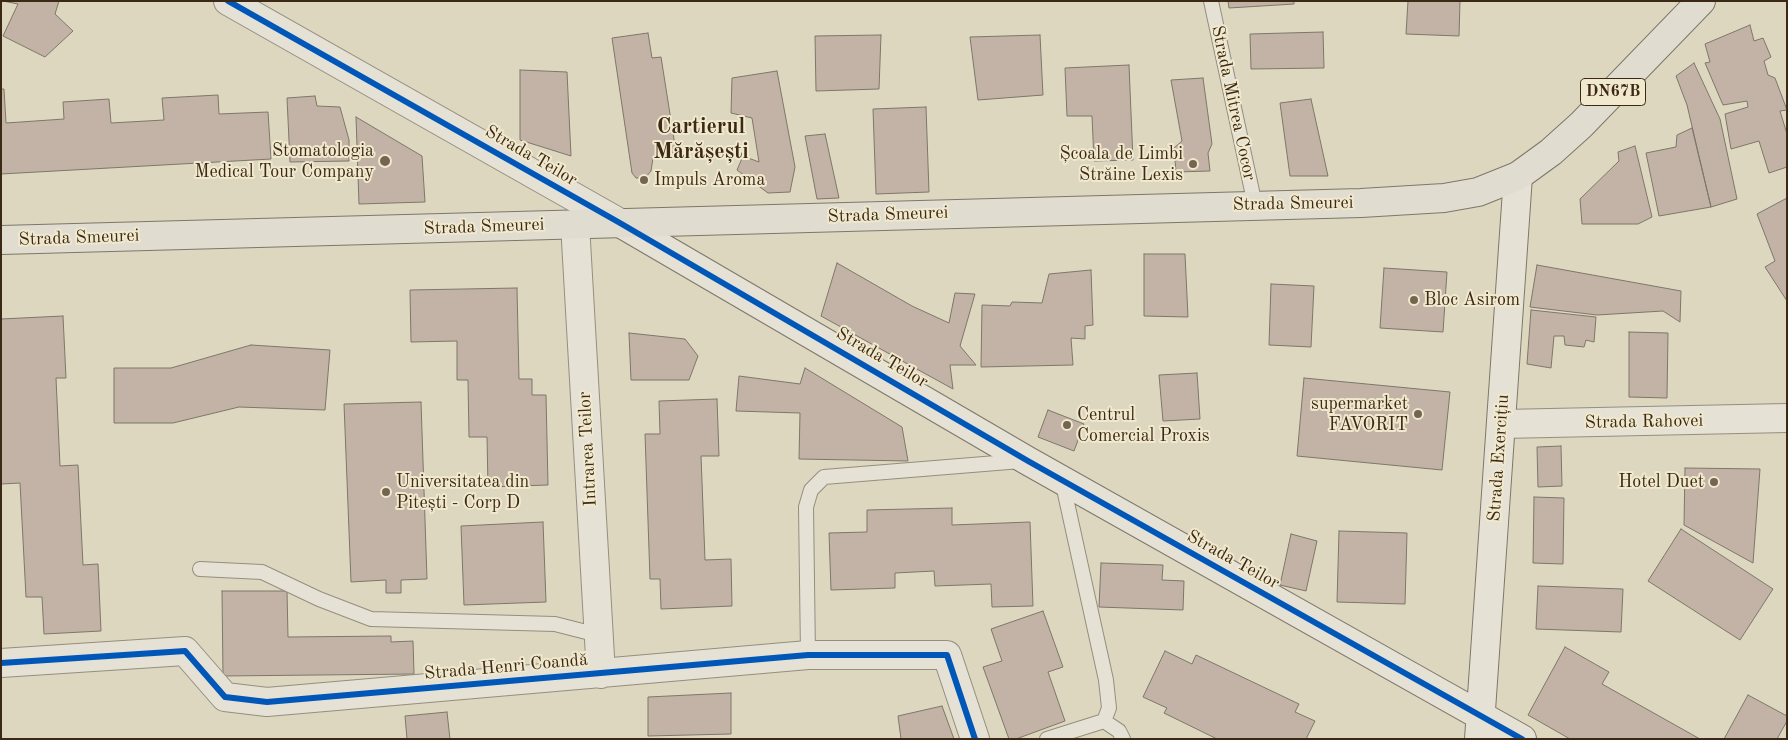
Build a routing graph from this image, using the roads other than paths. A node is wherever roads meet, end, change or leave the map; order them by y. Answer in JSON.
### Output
{"nodes":[{"id":1,"x":228,"y":1,"type":"edge"},
{"id":2,"x":1211,"y":1,"type":"edge"},
{"id":3,"x":1702,"y":1,"type":"edge"},
{"id":4,"x":1518,"y":176,"type":"junction"},
{"id":5,"x":1255,"y":205,"type":"junction"},
{"id":6,"x":620,"y":223,"type":"junction"},
{"id":7,"x":575,"y":224,"type":"junction"},
{"id":8,"x":1,"y":240,"type":"edge"},
{"id":9,"x":1787,"y":418,"type":"edge"},
{"id":10,"x":1502,"y":424,"type":"junction"},
{"id":11,"x":1028,"y":461,"type":"junction"},
{"id":12,"x":1062,"y":480,"type":"junction"},
{"id":13,"x":200,"y":569,"type":"dead end"},
{"id":14,"x":598,"y":634,"type":"junction"},
{"id":15,"x":808,"y":655,"type":"junction"},
{"id":16,"x":1,"y":663,"type":"edge"},
{"id":17,"x":601,"y":674,"type":"junction"},
{"id":18,"x":1104,"y":720,"type":"junction"},
{"id":19,"x":1480,"y":727,"type":"edge"},
{"id":20,"x":975,"y":739,"type":"edge"},
{"id":21,"x":1047,"y":739,"type":"edge"},
{"id":22,"x":1123,"y":739,"type":"edge"},
{"id":23,"x":1522,"y":739,"type":"edge"}],
"edges":[{"from":1,"to":6,"type":"street","name":"Strada Teilor"},
{"from":2,"to":5,"type":"lane","name":"Strada Mitrea Cocor"},
{"from":3,"to":4,"type":"main road","name":"Strada Smeurei","number":"DN67B"},
{"from":4,"to":5,"type":"main road","name":"Strada Smeurei"},
{"from":4,"to":10,"type":"street","name":"Strada Exercițiu"},
{"from":5,"to":6,"type":"main road","name":"Strada Smeurei"},
{"from":6,"to":7,"type":"main road","name":"Strada Smeurei"},
{"from":6,"to":11,"type":"street","name":"Strada Teilor"},
{"from":7,"to":8,"type":"main road","name":"Strada Smeurei"},
{"from":7,"to":14,"type":"street","name":"Intrarea Teilor"},
{"from":9,"to":10,"type":"street","name":"Strada Rahovei"},
{"from":10,"to":19,"type":"street","name":"Strada Exercițiu"},
{"from":11,"to":12,"type":"street","name":"Strada Teilor"},
{"from":11,"to":15,"type":"lane"},
{"from":12,"to":18,"type":"lane"},
{"from":12,"to":19,"type":"street","name":"Strada Teilor"},
{"from":13,"to":14,"type":"lane"},
{"from":14,"to":17,"type":"street","name":"Intrarea Teilor"},
{"from":15,"to":17,"type":"street","name":"Strada Henri Coandă"},
{"from":15,"to":20,"type":"street","name":"Strada Henri Coandă"},
{"from":16,"to":17,"type":"street","name":"Strada Henri Coandă"},
{"from":18,"to":21,"type":"lane"},
{"from":18,"to":22,"type":"lane"},
{"from":19,"to":23,"type":"street","name":"Strada Teilor"}]}
